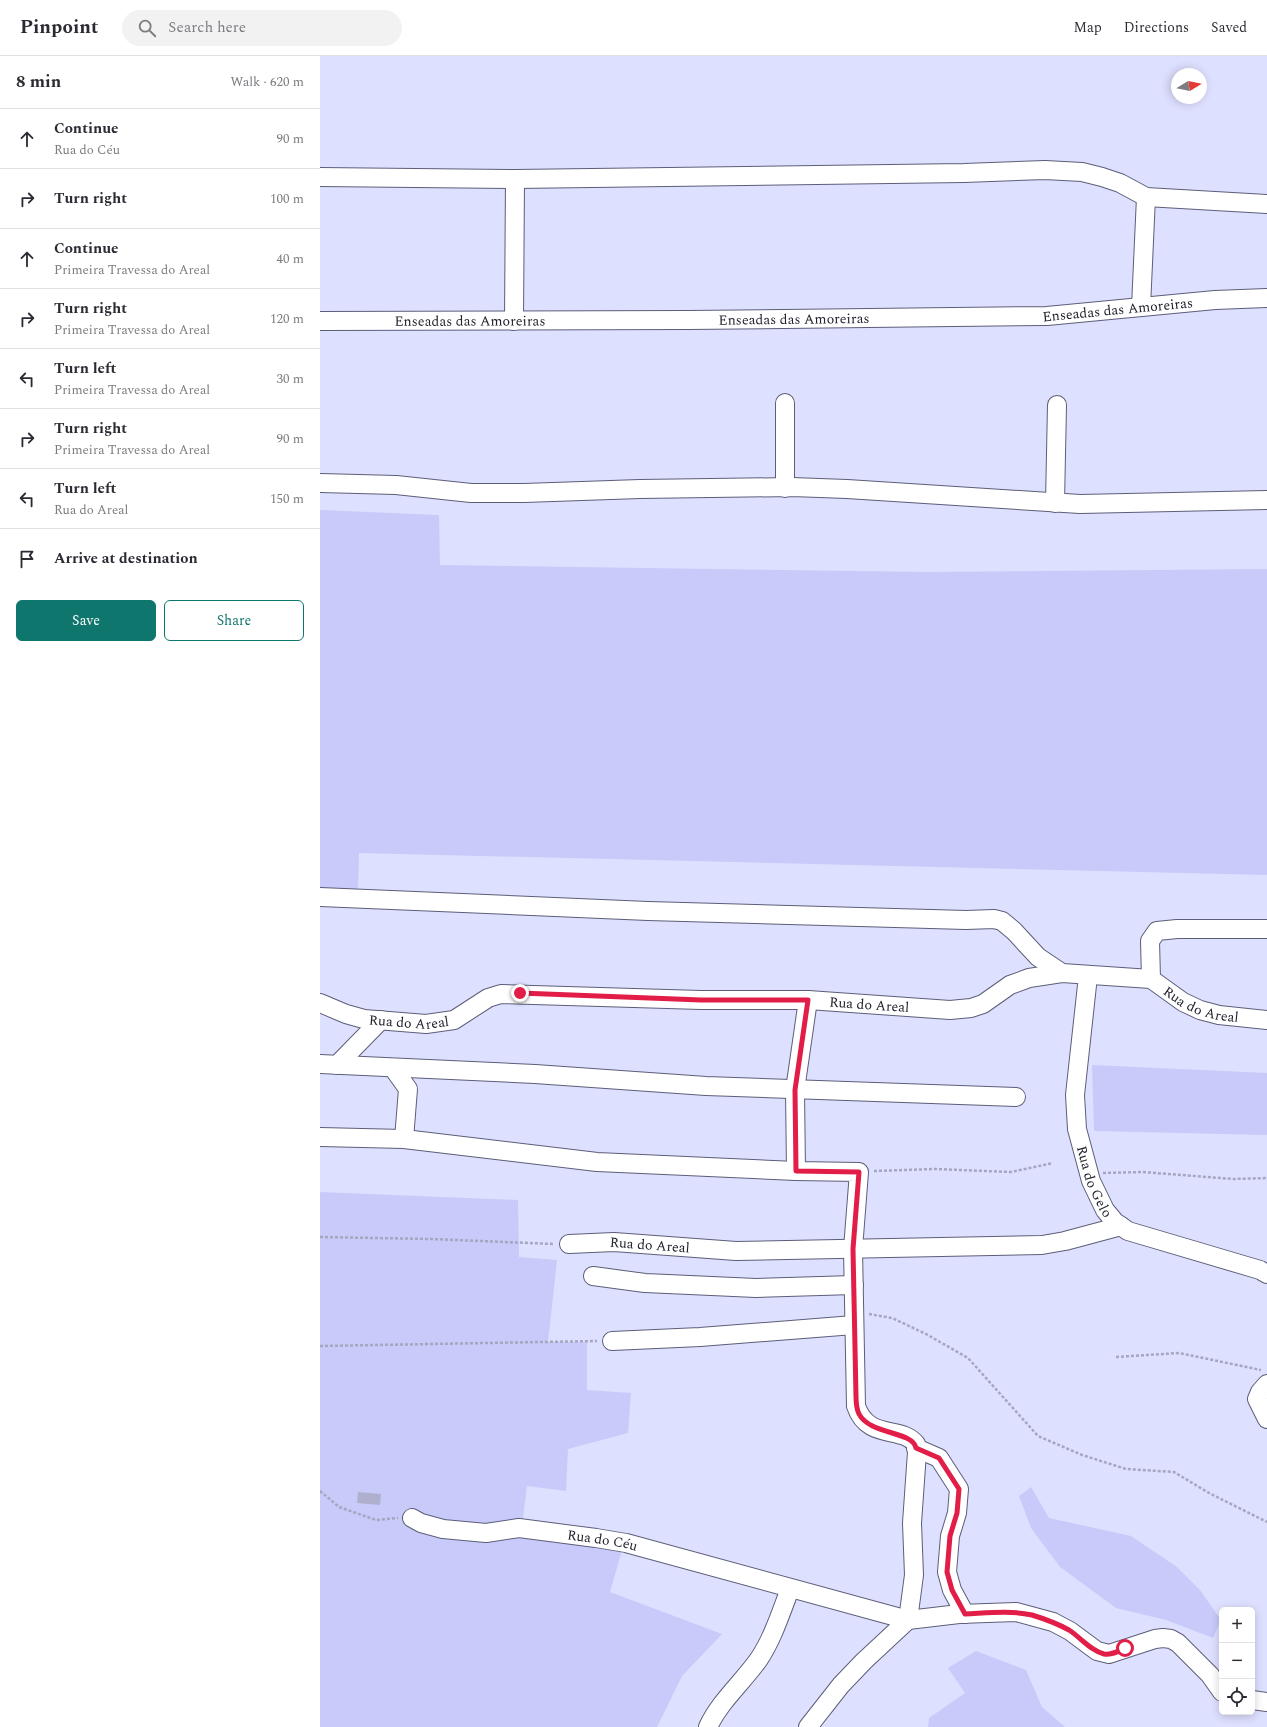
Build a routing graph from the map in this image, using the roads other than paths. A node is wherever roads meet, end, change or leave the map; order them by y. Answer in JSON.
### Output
{"nodes":[{"id":1,"x":320,"y":177,"type":"edge"},
{"id":2,"x":515,"y":179,"type":"junction"},
{"id":3,"x":1146,"y":197,"type":"junction"},
{"id":4,"x":1267,"y":204,"type":"edge"},
{"id":5,"x":1267,"y":298,"type":"edge"},
{"id":6,"x":1141,"y":307,"type":"junction"},
{"id":7,"x":320,"y":321,"type":"edge"},
{"id":8,"x":514,"y":321,"type":"junction"},
{"id":9,"x":785,"y":403,"type":"dead end"},
{"id":10,"x":1057,"y":405,"type":"dead end"},
{"id":11,"x":320,"y":483,"type":"edge"},
{"id":12,"x":785,"y":488,"type":"junction"},
{"id":13,"x":1267,"y":500,"type":"edge"},
{"id":14,"x":1055,"y":503,"type":"junction"},
{"id":15,"x":320,"y":897,"type":"edge"},
{"id":16,"x":1267,"y":929,"type":"edge"},
{"id":17,"x":1062,"y":973,"type":"junction"},
{"id":18,"x":1088,"y":976,"type":"junction"},
{"id":19,"x":1151,"y":979,"type":"junction"},
{"id":20,"x":808,"y":1000,"type":"junction"},
{"id":21,"x":320,"y":1004,"type":"edge"},
{"id":22,"x":381,"y":1020,"type":"junction"},
{"id":23,"x":1267,"y":1020,"type":"edge"},
{"id":24,"x":328,"y":1065,"type":"edge"},
{"id":25,"x":393,"y":1068,"type":"junction"},
{"id":26,"x":795,"y":1090,"type":"junction"},
{"id":27,"x":1016,"y":1097,"type":"dead end"},
{"id":28,"x":320,"y":1137,"type":"edge"},
{"id":29,"x":404,"y":1139,"type":"junction"},
{"id":30,"x":796,"y":1171,"type":"junction"},
{"id":31,"x":1121,"y":1226,"type":"junction"},
{"id":32,"x":569,"y":1244,"type":"road end"},
{"id":33,"x":853,"y":1249,"type":"junction"},
{"id":34,"x":1267,"y":1274,"type":"edge"},
{"id":35,"x":593,"y":1276,"type":"dead end"},
{"id":36,"x":854,"y":1285,"type":"junction"},
{"id":37,"x":854,"y":1318,"type":"junction"},
{"id":38,"x":612,"y":1341,"type":"road end"},
{"id":39,"x":1267,"y":1384,"type":"edge"},
{"id":40,"x":1267,"y":1419,"type":"edge"},
{"id":41,"x":912,"y":1443,"type":"junction"},
{"id":42,"x":412,"y":1518,"type":"road end"},
{"id":43,"x":790,"y":1589,"type":"junction"},
{"id":44,"x":965,"y":1614,"type":"junction"},
{"id":45,"x":908,"y":1620,"type":"junction"},
{"id":46,"x":1219,"y":1688,"type":"edge"},
{"id":47,"x":1255,"y":1700,"type":"edge"},
{"id":48,"x":1267,"y":1702,"type":"edge"},
{"id":49,"x":708,"y":1727,"type":"edge"},
{"id":50,"x":808,"y":1727,"type":"edge"}],
"edges":[{"from":1,"to":2,"type":"street"},
{"from":2,"to":3,"type":"street"},
{"from":2,"to":8,"type":"street"},
{"from":3,"to":4,"type":"street"},
{"from":3,"to":6,"type":"street"},
{"from":5,"to":6,"type":"street","name":"Enseadas das Amoreiras"},
{"from":6,"to":8,"type":"street","name":"Enseadas das Amoreiras"},
{"from":7,"to":8,"type":"street","name":"Enseadas das Amoreiras"},
{"from":9,"to":12,"type":"street"},
{"from":10,"to":14,"type":"street"},
{"from":11,"to":12,"type":"street"},
{"from":12,"to":14,"type":"street"},
{"from":13,"to":14,"type":"street"},
{"from":15,"to":17,"type":"street"},
{"from":16,"to":19,"type":"street"},
{"from":17,"to":18,"type":"street","name":"Rua do Areal"},
{"from":17,"to":20,"type":"street","name":"Rua do Areal"},
{"from":18,"to":19,"type":"street","name":"Rua do Areal"},
{"from":18,"to":31,"type":"street","name":"Rua do Gelo"},
{"from":19,"to":23,"type":"street","name":"Rua do Areal"},
{"from":20,"to":22,"type":"street","name":"Rua do Areal"},
{"from":20,"to":26,"type":"street"},
{"from":21,"to":22,"type":"street","name":"Rua do Areal"},
{"from":22,"to":24,"type":"street"},
{"from":24,"to":25,"type":"street"},
{"from":25,"to":26,"type":"street"},
{"from":25,"to":29,"type":"street"},
{"from":26,"to":27,"type":"street"},
{"from":26,"to":30,"type":"street"},
{"from":28,"to":29,"type":"street"},
{"from":29,"to":30,"type":"street"},
{"from":30,"to":33,"type":"street"},
{"from":31,"to":33,"type":"street","name":"Rua do Areal"},
{"from":31,"to":34,"type":"street","name":"Rua do Gelo"},
{"from":32,"to":33,"type":"street","name":"Rua do Areal"},
{"from":33,"to":36,"type":"street"},
{"from":35,"to":36,"type":"street"},
{"from":36,"to":37,"type":"street"},
{"from":37,"to":38,"type":"street"},
{"from":37,"to":41,"type":"street"},
{"from":39,"to":40,"type":"street"},
{"from":41,"to":44,"type":"street"},
{"from":41,"to":45,"type":"street"},
{"from":42,"to":43,"type":"street","name":"Rua do Céu"},
{"from":43,"to":45,"type":"street","name":"Rua do Céu"},
{"from":43,"to":49,"type":"street"},
{"from":44,"to":45,"type":"street","name":"Rua do Céu"},
{"from":44,"to":46,"type":"street","name":"Rua do Céu"},
{"from":45,"to":50,"type":"street"},
{"from":47,"to":48,"type":"street"}]}
